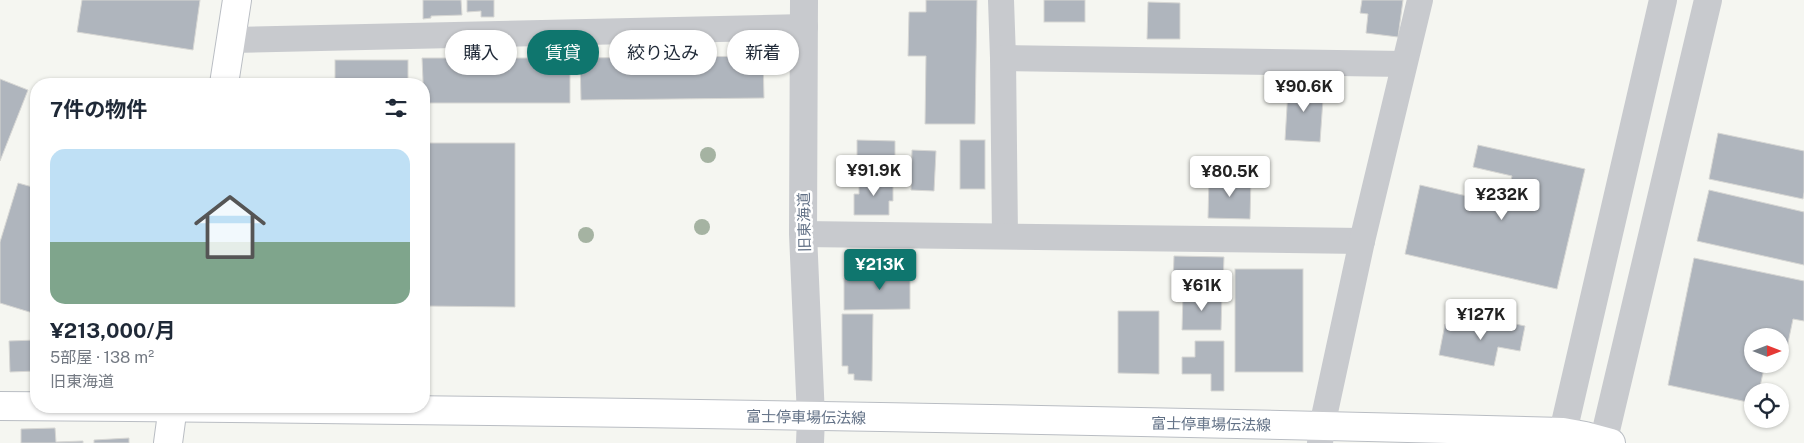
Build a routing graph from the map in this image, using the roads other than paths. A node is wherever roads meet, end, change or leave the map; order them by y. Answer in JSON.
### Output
{"nodes":[{"id":1,"x":237,"y":0,"type":"edge"},
{"id":2,"x":804,"y":0,"type":"edge"},
{"id":3,"x":1001,"y":0,"type":"edge"},
{"id":4,"x":1420,"y":0,"type":"edge"},
{"id":5,"x":1663,"y":0,"type":"edge"},
{"id":6,"x":1708,"y":0,"type":"edge"},
{"id":7,"x":805,"y":27,"type":"junction"},
{"id":8,"x":231,"y":40,"type":"junction"},
{"id":9,"x":1003,"y":58,"type":"junction"},
{"id":10,"x":1404,"y":64,"type":"junction"},
{"id":11,"x":225,"y":78,"type":"edge"},
{"id":12,"x":803,"y":234,"type":"junction"},
{"id":13,"x":1005,"y":236,"type":"junction"},
{"id":14,"x":1362,"y":242,"type":"junction"},
{"id":15,"x":0,"y":406,"type":"edge"},
{"id":16,"x":30,"y":406,"type":"edge"},
{"id":17,"x":172,"y":413,"type":"edge"},
{"id":18,"x":339,"y":413,"type":"edge"},
{"id":19,"x":810,"y":430,"type":"edge"},
{"id":20,"x":1321,"y":434,"type":"edge"},
{"id":21,"x":1563,"y":438,"type":"edge"},
{"id":22,"x":1606,"y":442,"type":"edge"},
{"id":23,"x":168,"y":443,"type":"edge"}],
"edges":[{"from":1,"to":8,"type":"main road"},
{"from":2,"to":7,"type":"street","name":"旧東海道"},
{"from":3,"to":9,"type":"street"},
{"from":4,"to":10,"type":"street"},
{"from":5,"to":21,"type":"street"},
{"from":6,"to":22,"type":"street"},
{"from":7,"to":8,"type":"street"},
{"from":7,"to":12,"type":"street","name":"旧東海道"},
{"from":8,"to":11,"type":"main road"},
{"from":9,"to":10,"type":"street"},
{"from":9,"to":13,"type":"street"},
{"from":10,"to":14,"type":"street"},
{"from":12,"to":13,"type":"street"},
{"from":12,"to":19,"type":"street","name":"旧東海道"},
{"from":13,"to":14,"type":"street"},
{"from":14,"to":20,"type":"street"},
{"from":15,"to":16,"type":"main road","name":"富士停車場伝法線"},
{"from":17,"to":23,"type":"main road"},
{"from":18,"to":19,"type":"main road","name":"富士停車場伝法線"},
{"from":19,"to":20,"type":"main road","name":"富士停車場伝法線"},
{"from":20,"to":21,"type":"main road","name":"富士停車場伝法線"},
{"from":21,"to":22,"type":"main road","name":"富士停車場伝法線"}]}
